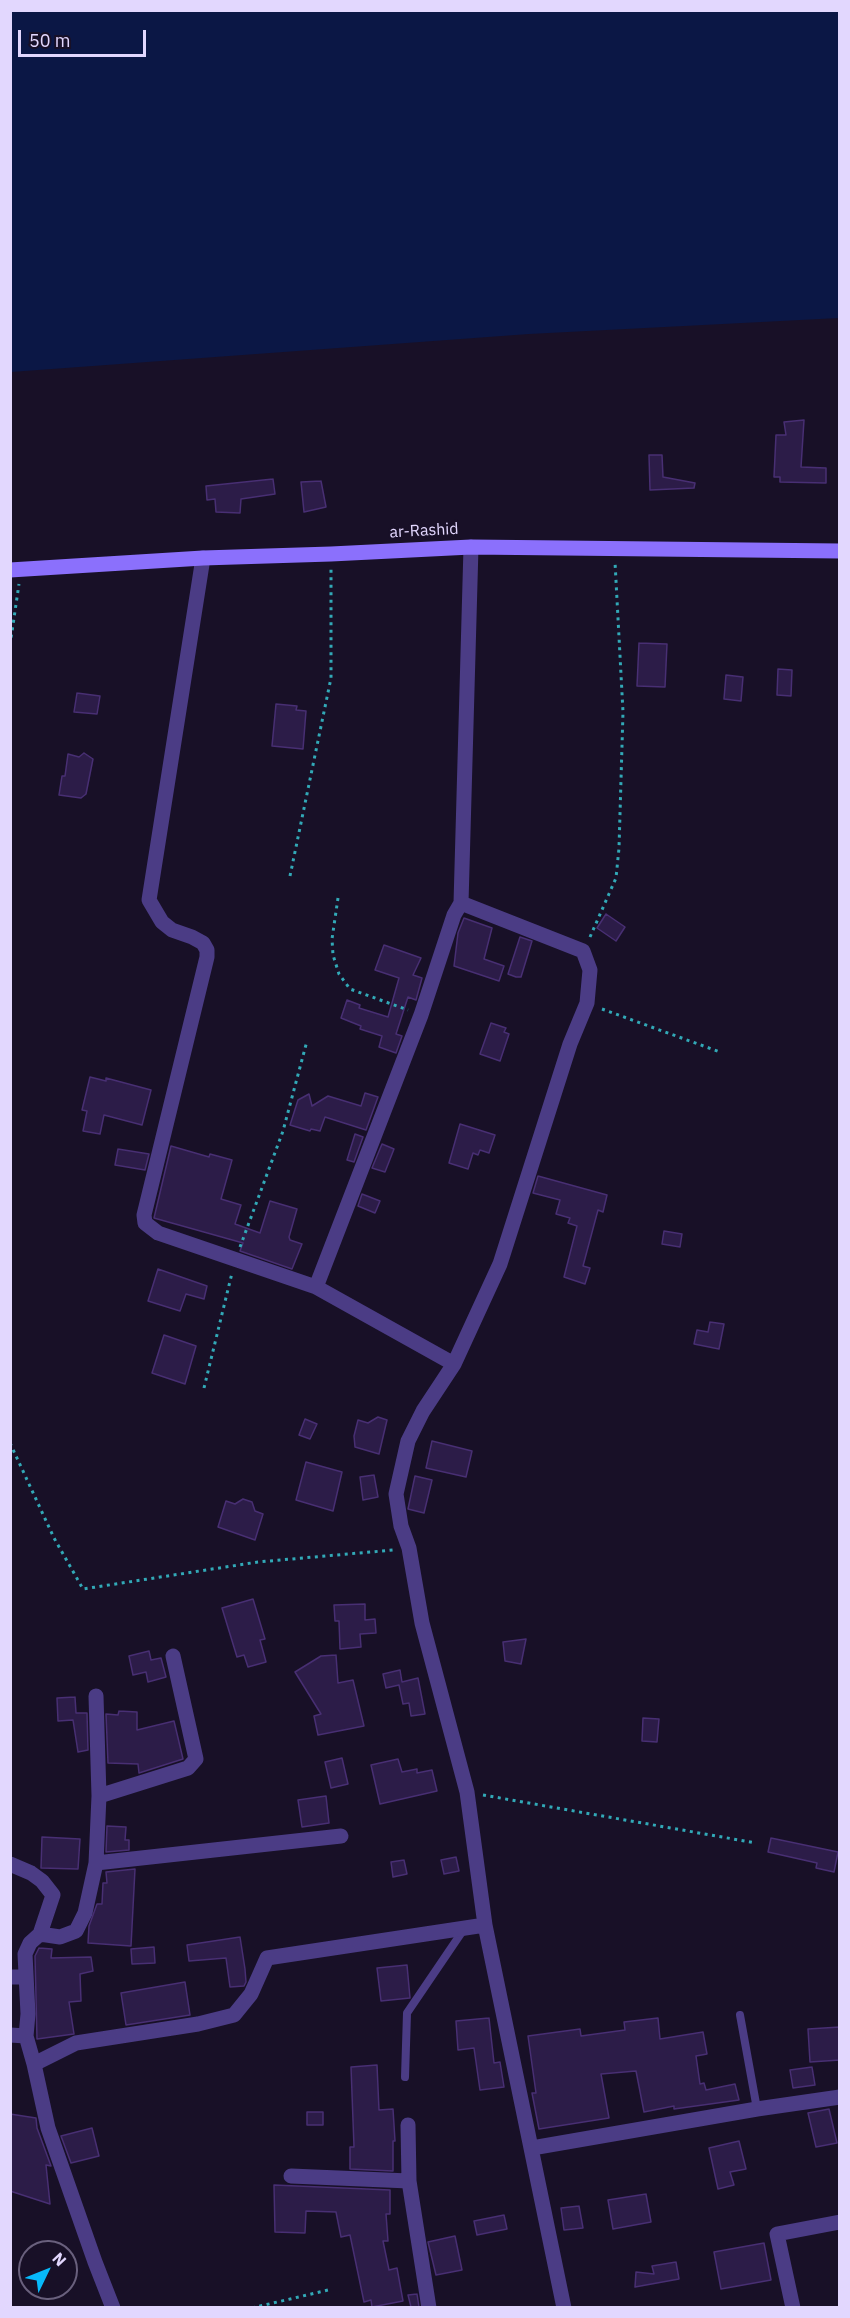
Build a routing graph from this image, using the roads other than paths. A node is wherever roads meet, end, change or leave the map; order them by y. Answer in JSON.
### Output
{"nodes":[{"id":1,"x":471,"y":547,"type":"junction"},
{"id":2,"x":840,"y":551,"type":"edge"},
{"id":3,"x":203,"y":558,"type":"junction"},
{"id":4,"x":16,"y":570,"type":"edge"},
{"id":5,"x":461,"y":903,"type":"junction"},
{"id":6,"x":316,"y":1287,"type":"junction"},
{"id":7,"x":454,"y":1364,"type":"junction"},
{"id":8,"x":173,"y":1656,"type":"dead end"},
{"id":9,"x":96,"y":1696,"type":"dead end"},
{"id":10,"x":99,"y":1796,"type":"junction"},
{"id":11,"x":341,"y":1836,"type":"dead end"},
{"id":12,"x":96,"y":1863,"type":"junction"},
{"id":13,"x":10,"y":1864,"type":"edge"},
{"id":14,"x":485,"y":1925,"type":"junction"},
{"id":15,"x":465,"y":1929,"type":"junction"},
{"id":16,"x":40,"y":1934,"type":"junction"},
{"id":17,"x":18,"y":1977,"type":"edge"},
{"id":18,"x":741,"y":2016,"type":"dead end"},
{"id":19,"x":18,"y":2035,"type":"edge"},
{"id":20,"x":34,"y":2064,"type":"junction"},
{"id":21,"x":405,"y":2077,"type":"dead end"},
{"id":22,"x":840,"y":2097,"type":"edge"},
{"id":23,"x":757,"y":2109,"type":"junction"},
{"id":24,"x":408,"y":2125,"type":"dead end"},
{"id":25,"x":532,"y":2148,"type":"junction"},
{"id":26,"x":291,"y":2176,"type":"dead end"},
{"id":27,"x":409,"y":2181,"type":"junction"},
{"id":28,"x":840,"y":2222,"type":"edge"},
{"id":29,"x":113,"y":2307,"type":"edge"},
{"id":30,"x":429,"y":2307,"type":"edge"},
{"id":31,"x":564,"y":2307,"type":"edge"},
{"id":32,"x":793,"y":2307,"type":"edge"}],
"edges":[{"from":1,"to":2,"type":"main road","name":"ar-Rashid"},
{"from":1,"to":3,"type":"main road","name":"ar-Rashid"},
{"from":1,"to":5,"type":"street"},
{"from":3,"to":4,"type":"main road","name":"ar-Rashid"},
{"from":3,"to":6,"type":"street"},
{"from":5,"to":6,"type":"street"},
{"from":5,"to":7,"type":"street"},
{"from":6,"to":7,"type":"street"},
{"from":7,"to":14,"type":"street"},
{"from":8,"to":10,"type":"street"},
{"from":9,"to":10,"type":"street"},
{"from":10,"to":12,"type":"street"},
{"from":11,"to":12,"type":"street"},
{"from":12,"to":16,"type":"street"},
{"from":13,"to":16,"type":"street"},
{"from":14,"to":15,"type":"street"},
{"from":14,"to":25,"type":"street"},
{"from":15,"to":20,"type":"street"},
{"from":15,"to":21,"type":"lane"},
{"from":16,"to":17,"type":"street"},
{"from":17,"to":19,"type":"street"},
{"from":18,"to":23,"type":"lane"},
{"from":19,"to":20,"type":"street"},
{"from":20,"to":29,"type":"street"},
{"from":22,"to":23,"type":"street"},
{"from":23,"to":25,"type":"street"},
{"from":24,"to":27,"type":"street"},
{"from":25,"to":31,"type":"street"},
{"from":26,"to":27,"type":"street"},
{"from":27,"to":30,"type":"street"},
{"from":28,"to":32,"type":"street"}]}
